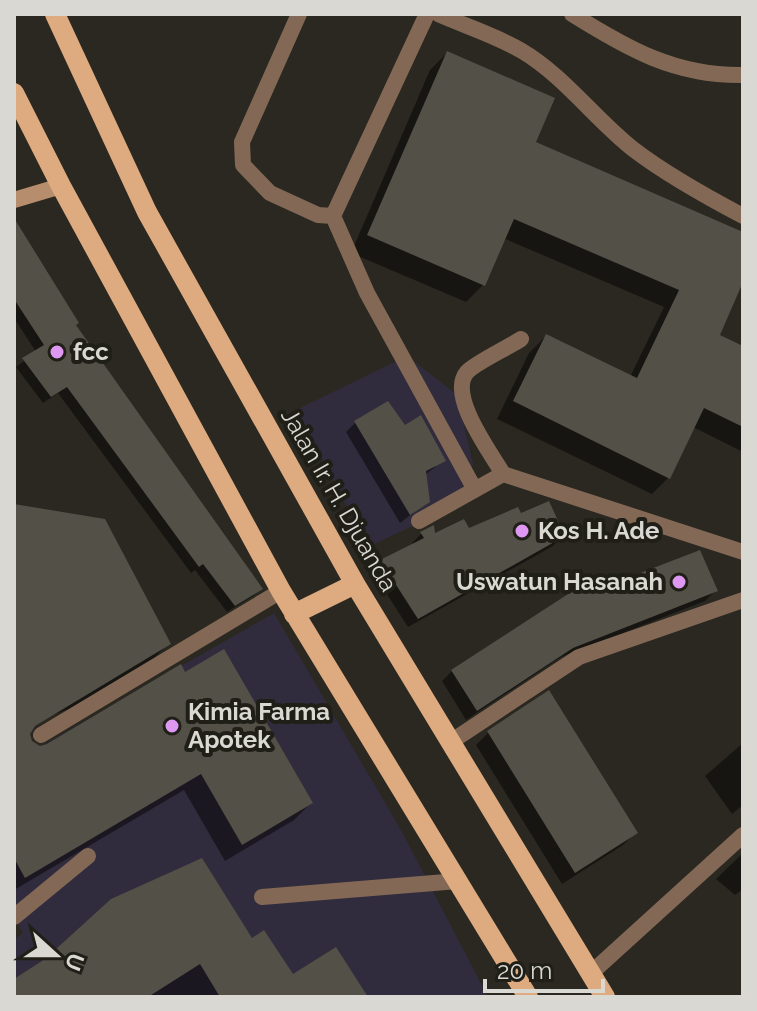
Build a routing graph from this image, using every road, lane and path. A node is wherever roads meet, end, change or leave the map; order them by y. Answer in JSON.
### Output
{"nodes":[{"id":1,"x":55,"y":14,"type":"edge"},
{"id":2,"x":299,"y":14,"type":"edge"},
{"id":3,"x":427,"y":14,"type":"edge"},
{"id":4,"x":438,"y":14,"type":"edge"},
{"id":5,"x":572,"y":14,"type":"edge"},
{"id":6,"x":743,"y":75,"type":"edge"},
{"id":7,"x":14,"y":93,"type":"edge"},
{"id":8,"x":61,"y":186,"type":"junction"},
{"id":9,"x":14,"y":200,"type":"edge"},
{"id":10,"x":333,"y":216,"type":"junction"},
{"id":11,"x":743,"y":216,"type":"edge"},
{"id":12,"x":521,"y":339,"type":"dead end"},
{"id":13,"x":503,"y":474,"type":"junction"},
{"id":14,"x":474,"y":488,"type":"junction"},
{"id":15,"x":419,"y":521,"type":"dead end"},
{"id":16,"x":743,"y":552,"type":"edge"},
{"id":17,"x":355,"y":584,"type":"junction"},
{"id":18,"x":281,"y":591,"type":"junction"},
{"id":19,"x":743,"y":600,"type":"edge"},
{"id":20,"x":294,"y":614,"type":"junction"},
{"id":21,"x":41,"y":735,"type":"dead end"},
{"id":22,"x":452,"y":741,"type":"junction"},
{"id":23,"x":743,"y":835,"type":"edge"},
{"id":24,"x":88,"y":856,"type":"dead end"},
{"id":25,"x":458,"y":881,"type":"junction"},
{"id":26,"x":262,"y":897,"type":"dead end"},
{"id":27,"x":14,"y":917,"type":"edge"},
{"id":28,"x":590,"y":974,"type":"junction"},
{"id":29,"x":528,"y":997,"type":"edge"},
{"id":30,"x":605,"y":997,"type":"edge"}],
"edges":[{"from":1,"to":17,"type":"main road","name":"Jalan Ir. H. Djuanda"},
{"from":2,"to":10,"type":"street"},
{"from":3,"to":10,"type":"street"},
{"from":4,"to":11,"type":"street"},
{"from":5,"to":6,"type":"street"},
{"from":7,"to":8,"type":"main road"},
{"from":8,"to":9,"type":"main road"},
{"from":8,"to":18,"type":"main road"},
{"from":10,"to":14,"type":"street"},
{"from":12,"to":13,"type":"street"},
{"from":13,"to":14,"type":"street"},
{"from":13,"to":16,"type":"street"},
{"from":14,"to":15,"type":"street"},
{"from":17,"to":20,"type":"main road"},
{"from":17,"to":22,"type":"main road","name":"Jalan Ir. H. Djuanda"},
{"from":18,"to":20,"type":"main road"},
{"from":18,"to":21,"type":"street"},
{"from":19,"to":22,"type":"street"},
{"from":20,"to":25,"type":"main road"},
{"from":22,"to":28,"type":"main road","name":"Jalan Ir. H. Djuanda"},
{"from":23,"to":28,"type":"street"},
{"from":24,"to":27,"type":"street"},
{"from":25,"to":26,"type":"street"},
{"from":25,"to":29,"type":"main road"},
{"from":28,"to":30,"type":"main road","name":"Jalan Ir. H. Djuanda"}]}
